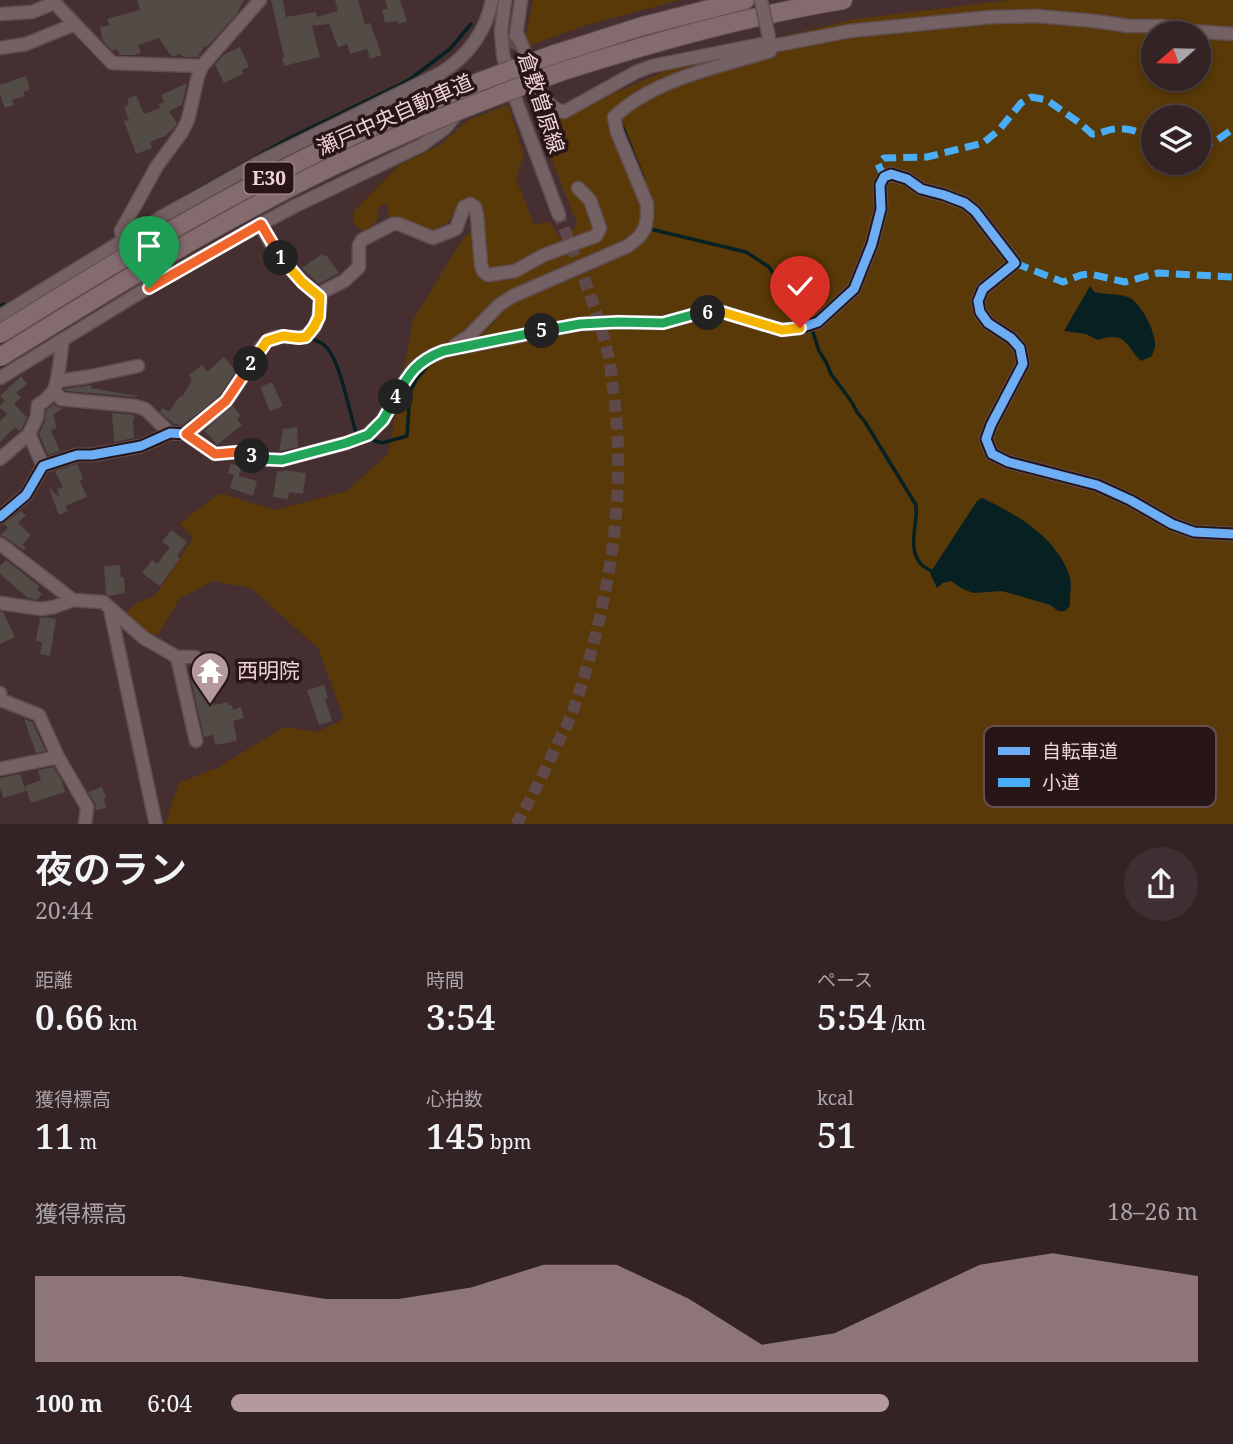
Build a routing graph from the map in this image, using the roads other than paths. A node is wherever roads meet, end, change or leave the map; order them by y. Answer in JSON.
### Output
{"nodes":[{"id":1,"x":492,"y":0,"type":"edge"},
{"id":2,"x":505,"y":0,"type":"edge"},
{"id":3,"x":521,"y":0,"type":"edge"},
{"id":4,"x":745,"y":0,"type":"edge"},
{"id":5,"x":761,"y":0,"type":"edge"},
{"id":6,"x":843,"y":0,"type":"edge"},
{"id":7,"x":53,"y":1,"type":"edge"},
{"id":8,"x":258,"y":1,"type":"edge"},
{"id":9,"x":0,"y":14,"type":"edge"},
{"id":10,"x":75,"y":24,"type":"junction"},
{"id":11,"x":1233,"y":34,"type":"edge"},
{"id":12,"x":770,"y":41,"type":"junction"},
{"id":13,"x":0,"y":48,"type":"edge"},
{"id":14,"x":202,"y":66,"type":"junction"},
{"id":15,"x":497,"y":68,"type":"tunnel mouth"},
{"id":16,"x":578,"y":188,"type":"dead end"},
{"id":17,"x":559,"y":215,"type":"tunnel mouth"},
{"id":18,"x":261,"y":224,"type":"junction"},
{"id":19,"x":123,"y":240,"type":"junction"},
{"id":20,"x":149,"y":288,"type":"junction"},
{"id":21,"x":320,"y":297,"type":"junction"},
{"id":22,"x":0,"y":316,"type":"edge"},
{"id":23,"x":0,"y":334,"type":"edge"},
{"id":24,"x":63,"y":341,"type":"junction"},
{"id":25,"x":450,"y":350,"type":"junction"},
{"id":26,"x":0,"y":357,"type":"edge"},
{"id":27,"x":138,"y":366,"type":"dead end"},
{"id":28,"x":0,"y":378,"type":"edge"},
{"id":29,"x":56,"y":385,"type":"junction"},
{"id":30,"x":170,"y":433,"type":"junction"},
{"id":31,"x":29,"y":434,"type":"junction"},
{"id":32,"x":186,"y":434,"type":"junction"},
{"id":33,"x":0,"y":459,"type":"edge"},
{"id":34,"x":43,"y":466,"type":"junction"},
{"id":35,"x":0,"y":517,"type":"edge"},
{"id":36,"x":1233,"y":534,"type":"edge"},
{"id":37,"x":0,"y":544,"type":"edge"},
{"id":38,"x":72,"y":600,"type":"junction"},
{"id":39,"x":0,"y":603,"type":"edge"},
{"id":40,"x":110,"y":609,"type":"junction"},
{"id":41,"x":177,"y":657,"type":"junction"},
{"id":42,"x":195,"y":657,"type":"dead end"},
{"id":43,"x":0,"y":693,"type":"edge"},
{"id":44,"x":196,"y":741,"type":"dead end"},
{"id":45,"x":58,"y":757,"type":"junction"},
{"id":46,"x":0,"y":769,"type":"edge"},
{"id":47,"x":85,"y":824,"type":"edge"},
{"id":48,"x":156,"y":824,"type":"edge"}],
"edges":[{"from":1,"to":19,"type":"street"},
{"from":2,"to":17,"type":"street","name":"倉敷曽原線"},
{"from":3,"to":12,"type":"street"},
{"from":4,"to":23,"type":"highway","name":"瀬戸中央自動車道","number":"E30","bridge":true},
{"from":5,"to":12,"type":"street","bridge":true},
{"from":6,"to":26,"type":"highway","name":"瀬戸中央自動車道","number":"E30","bridge":true},
{"from":7,"to":9,"type":"street"},
{"from":7,"to":10,"type":"street"},
{"from":8,"to":14,"type":"street"},
{"from":10,"to":13,"type":"street"},
{"from":10,"to":14,"type":"street"},
{"from":11,"to":12,"type":"street"},
{"from":12,"to":25,"type":"street"},
{"from":14,"to":19,"type":"street"},
{"from":15,"to":18,"type":"street"},
{"from":16,"to":21,"type":"street"},
{"from":18,"to":20,"type":"street"},
{"from":18,"to":21,"type":"street"},
{"from":19,"to":20,"type":"street"},
{"from":19,"to":22,"type":"street"},
{"from":20,"to":24,"type":"street"},
{"from":21,"to":32,"type":"street"},
{"from":24,"to":28,"type":"street"},
{"from":24,"to":29,"type":"street"},
{"from":25,"to":32,"type":"street"},
{"from":25,"to":36,"type":"street"},
{"from":27,"to":29,"type":"street"},
{"from":29,"to":30,"type":"street"},
{"from":29,"to":31,"type":"street"},
{"from":30,"to":32,"type":"street"},
{"from":30,"to":34,"type":"street"},
{"from":31,"to":33,"type":"street"},
{"from":31,"to":34,"type":"street"},
{"from":34,"to":35,"type":"street"},
{"from":37,"to":38,"type":"street"},
{"from":38,"to":39,"type":"street"},
{"from":38,"to":40,"type":"street"},
{"from":40,"to":41,"type":"street"},
{"from":40,"to":48,"type":"street"},
{"from":41,"to":42,"type":"street"},
{"from":41,"to":44,"type":"street"},
{"from":43,"to":45,"type":"street"},
{"from":45,"to":46,"type":"street"},
{"from":45,"to":47,"type":"street"}]}
